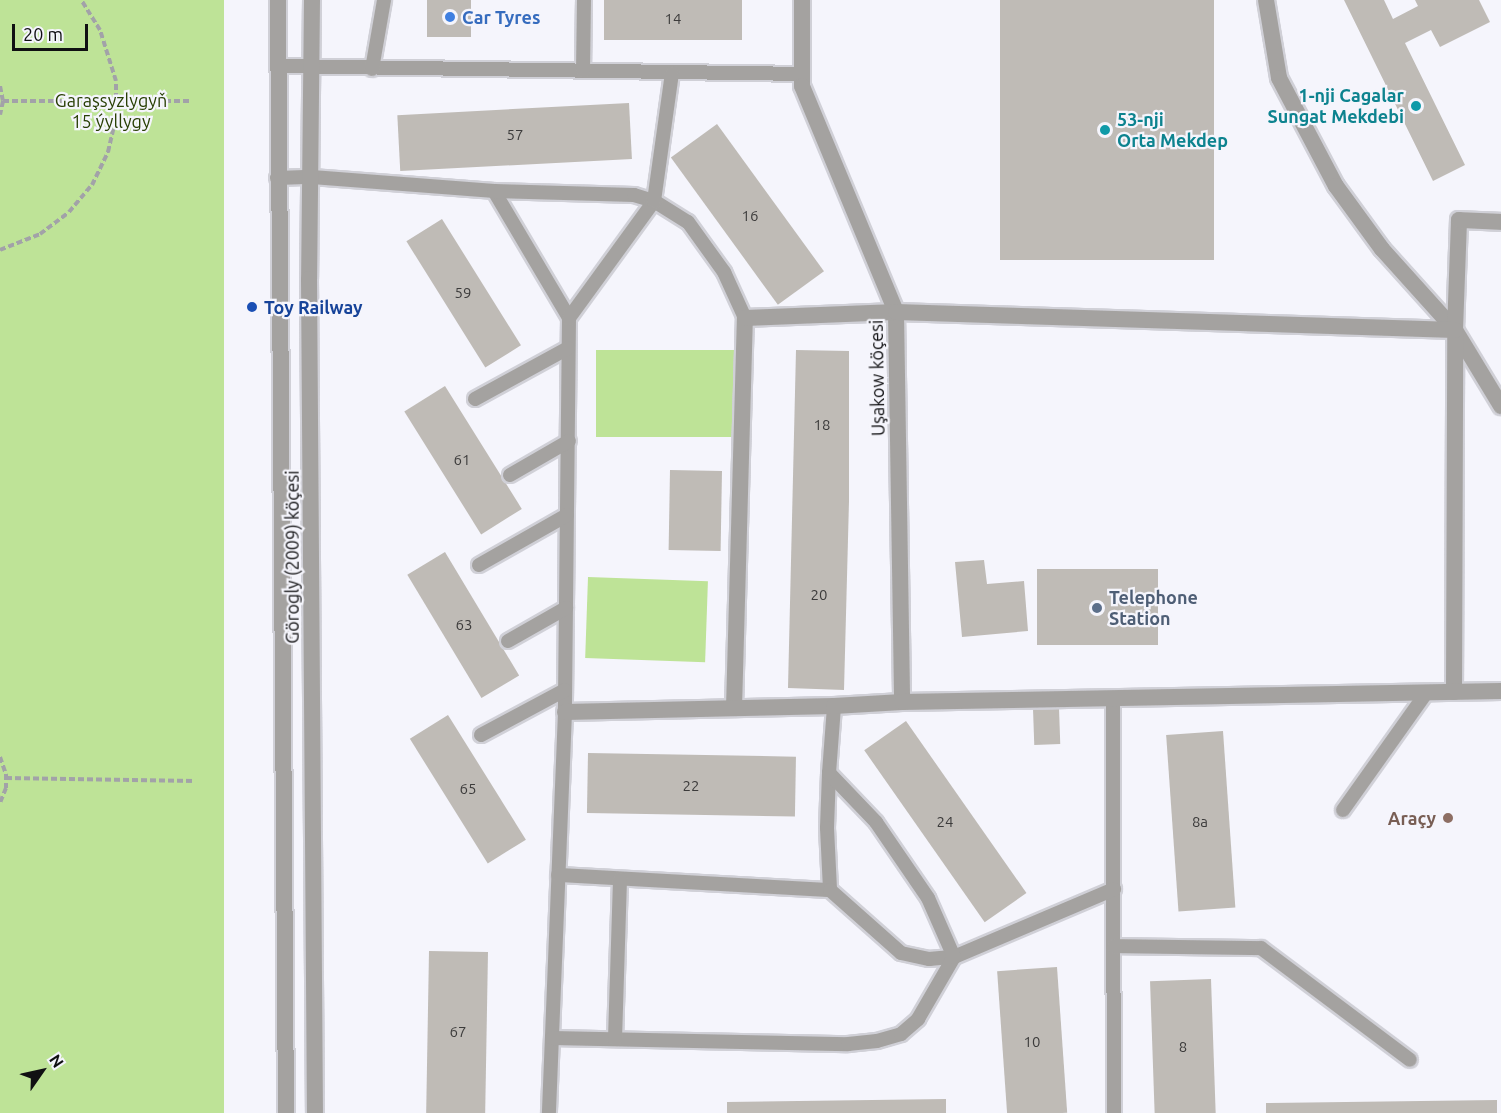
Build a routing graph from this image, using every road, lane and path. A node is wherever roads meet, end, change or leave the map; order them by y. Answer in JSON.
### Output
{"nodes":[{"id":1,"x":81,"y":0,"type":"edge"},
{"id":2,"x":278,"y":0,"type":"edge"},
{"id":3,"x":312,"y":0,"type":"edge"},
{"id":4,"x":384,"y":0,"type":"edge"},
{"id":5,"x":584,"y":0,"type":"edge"},
{"id":6,"x":802,"y":0,"type":"edge"},
{"id":7,"x":1266,"y":0,"type":"edge"},
{"id":8,"x":278,"y":66,"type":"junction"},
{"id":9,"x":312,"y":69,"type":"junction"},
{"id":10,"x":372,"y":69,"type":"junction"},
{"id":11,"x":583,"y":71,"type":"junction"},
{"id":12,"x":672,"y":73,"type":"junction"},
{"id":13,"x":801,"y":74,"type":"junction"},
{"id":14,"x":0,"y":86,"type":"edge"},
{"id":15,"x":3,"y":101,"type":"junction"},
{"id":16,"x":117,"y":101,"type":"junction"},
{"id":17,"x":191,"y":101,"type":"dead end"},
{"id":18,"x":0,"y":115,"type":"edge"},
{"id":19,"x":312,"y":177,"type":"junction"},
{"id":20,"x":277,"y":178,"type":"junction"},
{"id":21,"x":494,"y":191,"type":"junction"},
{"id":22,"x":654,"y":201,"type":"junction"},
{"id":23,"x":1501,"y":222,"type":"edge"},
{"id":24,"x":0,"y":249,"type":"edge"},
{"id":25,"x":896,"y":312,"type":"junction"},
{"id":26,"x":569,"y":318,"type":"junction"},
{"id":27,"x":745,"y":318,"type":"junction"},
{"id":28,"x":1455,"y":330,"type":"junction"},
{"id":29,"x":568,"y":348,"type":"junction"},
{"id":30,"x":475,"y":399,"type":"dead end"},
{"id":31,"x":1501,"y":406,"type":"edge"},
{"id":32,"x":568,"y":441,"type":"junction"},
{"id":33,"x":510,"y":475,"type":"dead end"},
{"id":34,"x":567,"y":515,"type":"junction"},
{"id":35,"x":479,"y":565,"type":"dead end"},
{"id":36,"x":566,"y":608,"type":"junction"},
{"id":37,"x":508,"y":641,"type":"dead end"},
{"id":38,"x":565,"y":690,"type":"junction"},
{"id":39,"x":1501,"y":691,"type":"edge"},
{"id":40,"x":1454,"y":692,"type":"junction"},
{"id":41,"x":1426,"y":693,"type":"junction"},
{"id":42,"x":1113,"y":700,"type":"junction"},
{"id":43,"x":902,"y":702,"type":"junction"},
{"id":44,"x":834,"y":706,"type":"junction"},
{"id":45,"x":734,"y":708,"type":"junction"},
{"id":46,"x":565,"y":712,"type":"junction"},
{"id":47,"x":481,"y":735,"type":"dead end"},
{"id":48,"x":0,"y":757,"type":"edge"},
{"id":49,"x":829,"y":773,"type":"junction"},
{"id":50,"x":6,"y":778,"type":"junction"},
{"id":51,"x":195,"y":781,"type":"dead end"},
{"id":52,"x":0,"y":803,"type":"edge"},
{"id":53,"x":1343,"y":810,"type":"dead end"},
{"id":54,"x":558,"y":876,"type":"junction"},
{"id":55,"x":620,"y":879,"type":"junction"},
{"id":56,"x":1113,"y":889,"type":"junction"},
{"id":57,"x":830,"y":890,"type":"junction"},
{"id":58,"x":1114,"y":946,"type":"junction"},
{"id":59,"x":954,"y":957,"type":"junction"},
{"id":60,"x":552,"y":1038,"type":"junction"},
{"id":61,"x":615,"y":1039,"type":"junction"},
{"id":62,"x":1410,"y":1060,"type":"dead end"},
{"id":63,"x":286,"y":1113,"type":"edge"},
{"id":64,"x":315,"y":1113,"type":"edge"},
{"id":65,"x":549,"y":1113,"type":"edge"},
{"id":66,"x":1114,"y":1113,"type":"edge"}],
"edges":[{"from":1,"to":16,"type":"path"},
{"from":2,"to":8,"type":"street","name":"Görogly (2009) köçesi"},
{"from":3,"to":9,"type":"street","name":"Görogly (2009) köçesi"},
{"from":4,"to":10,"type":"lane"},
{"from":5,"to":11,"type":"lane"},
{"from":6,"to":13,"type":"street","name":"Uşakow köçesi"},
{"from":7,"to":28,"type":"street"},
{"from":8,"to":9,"type":"lane"},
{"from":8,"to":20,"type":"street","name":"Görogly (2009) köçesi"},
{"from":9,"to":10,"type":"lane"},
{"from":9,"to":19,"type":"street","name":"Görogly (2009) köçesi"},
{"from":10,"to":11,"type":"lane"},
{"from":11,"to":12,"type":"lane"},
{"from":12,"to":13,"type":"lane"},
{"from":12,"to":22,"type":"lane"},
{"from":13,"to":25,"type":"street","name":"Uşakow köçesi"},
{"from":14,"to":15,"type":"path"},
{"from":15,"to":16,"type":"path"},
{"from":15,"to":18,"type":"path"},
{"from":16,"to":17,"type":"path"},
{"from":16,"to":24,"type":"path"},
{"from":19,"to":20,"type":"lane"},
{"from":19,"to":21,"type":"lane"},
{"from":19,"to":64,"type":"street","name":"Görogly (2009) köçesi"},
{"from":20,"to":63,"type":"street","name":"Görogly (2009) köçesi"},
{"from":21,"to":22,"type":"lane"},
{"from":21,"to":26,"type":"lane"},
{"from":22,"to":26,"type":"lane"},
{"from":22,"to":27,"type":"lane"},
{"from":23,"to":28,"type":"street"},
{"from":25,"to":27,"type":"street"},
{"from":25,"to":28,"type":"street"},
{"from":25,"to":43,"type":"street","name":"Uşakow köçesi"},
{"from":26,"to":29,"type":"lane"},
{"from":27,"to":45,"type":"street"},
{"from":28,"to":31,"type":"street"},
{"from":28,"to":40,"type":"street"},
{"from":29,"to":30,"type":"lane"},
{"from":29,"to":32,"type":"lane"},
{"from":32,"to":33,"type":"lane"},
{"from":32,"to":34,"type":"lane"},
{"from":34,"to":35,"type":"lane"},
{"from":34,"to":36,"type":"lane"},
{"from":36,"to":37,"type":"lane"},
{"from":36,"to":38,"type":"lane"},
{"from":38,"to":46,"type":"lane"},
{"from":38,"to":47,"type":"lane"},
{"from":39,"to":40,"type":"street"},
{"from":40,"to":41,"type":"street"},
{"from":41,"to":42,"type":"street"},
{"from":41,"to":53,"type":"lane"},
{"from":42,"to":43,"type":"street"},
{"from":42,"to":56,"type":"lane"},
{"from":43,"to":44,"type":"street"},
{"from":44,"to":45,"type":"street"},
{"from":44,"to":49,"type":"lane"},
{"from":45,"to":46,"type":"street"},
{"from":46,"to":54,"type":"lane"},
{"from":48,"to":50,"type":"path"},
{"from":49,"to":57,"type":"lane"},
{"from":49,"to":59,"type":"lane"},
{"from":50,"to":51,"type":"path"},
{"from":50,"to":52,"type":"path"},
{"from":54,"to":55,"type":"lane"},
{"from":54,"to":60,"type":"lane"},
{"from":55,"to":57,"type":"lane"},
{"from":55,"to":61,"type":"lane"},
{"from":56,"to":58,"type":"lane"},
{"from":56,"to":59,"type":"lane"},
{"from":57,"to":59,"type":"lane"},
{"from":58,"to":62,"type":"lane"},
{"from":58,"to":66,"type":"lane"},
{"from":59,"to":61,"type":"lane"},
{"from":60,"to":61,"type":"lane"},
{"from":60,"to":65,"type":"lane"}]}
